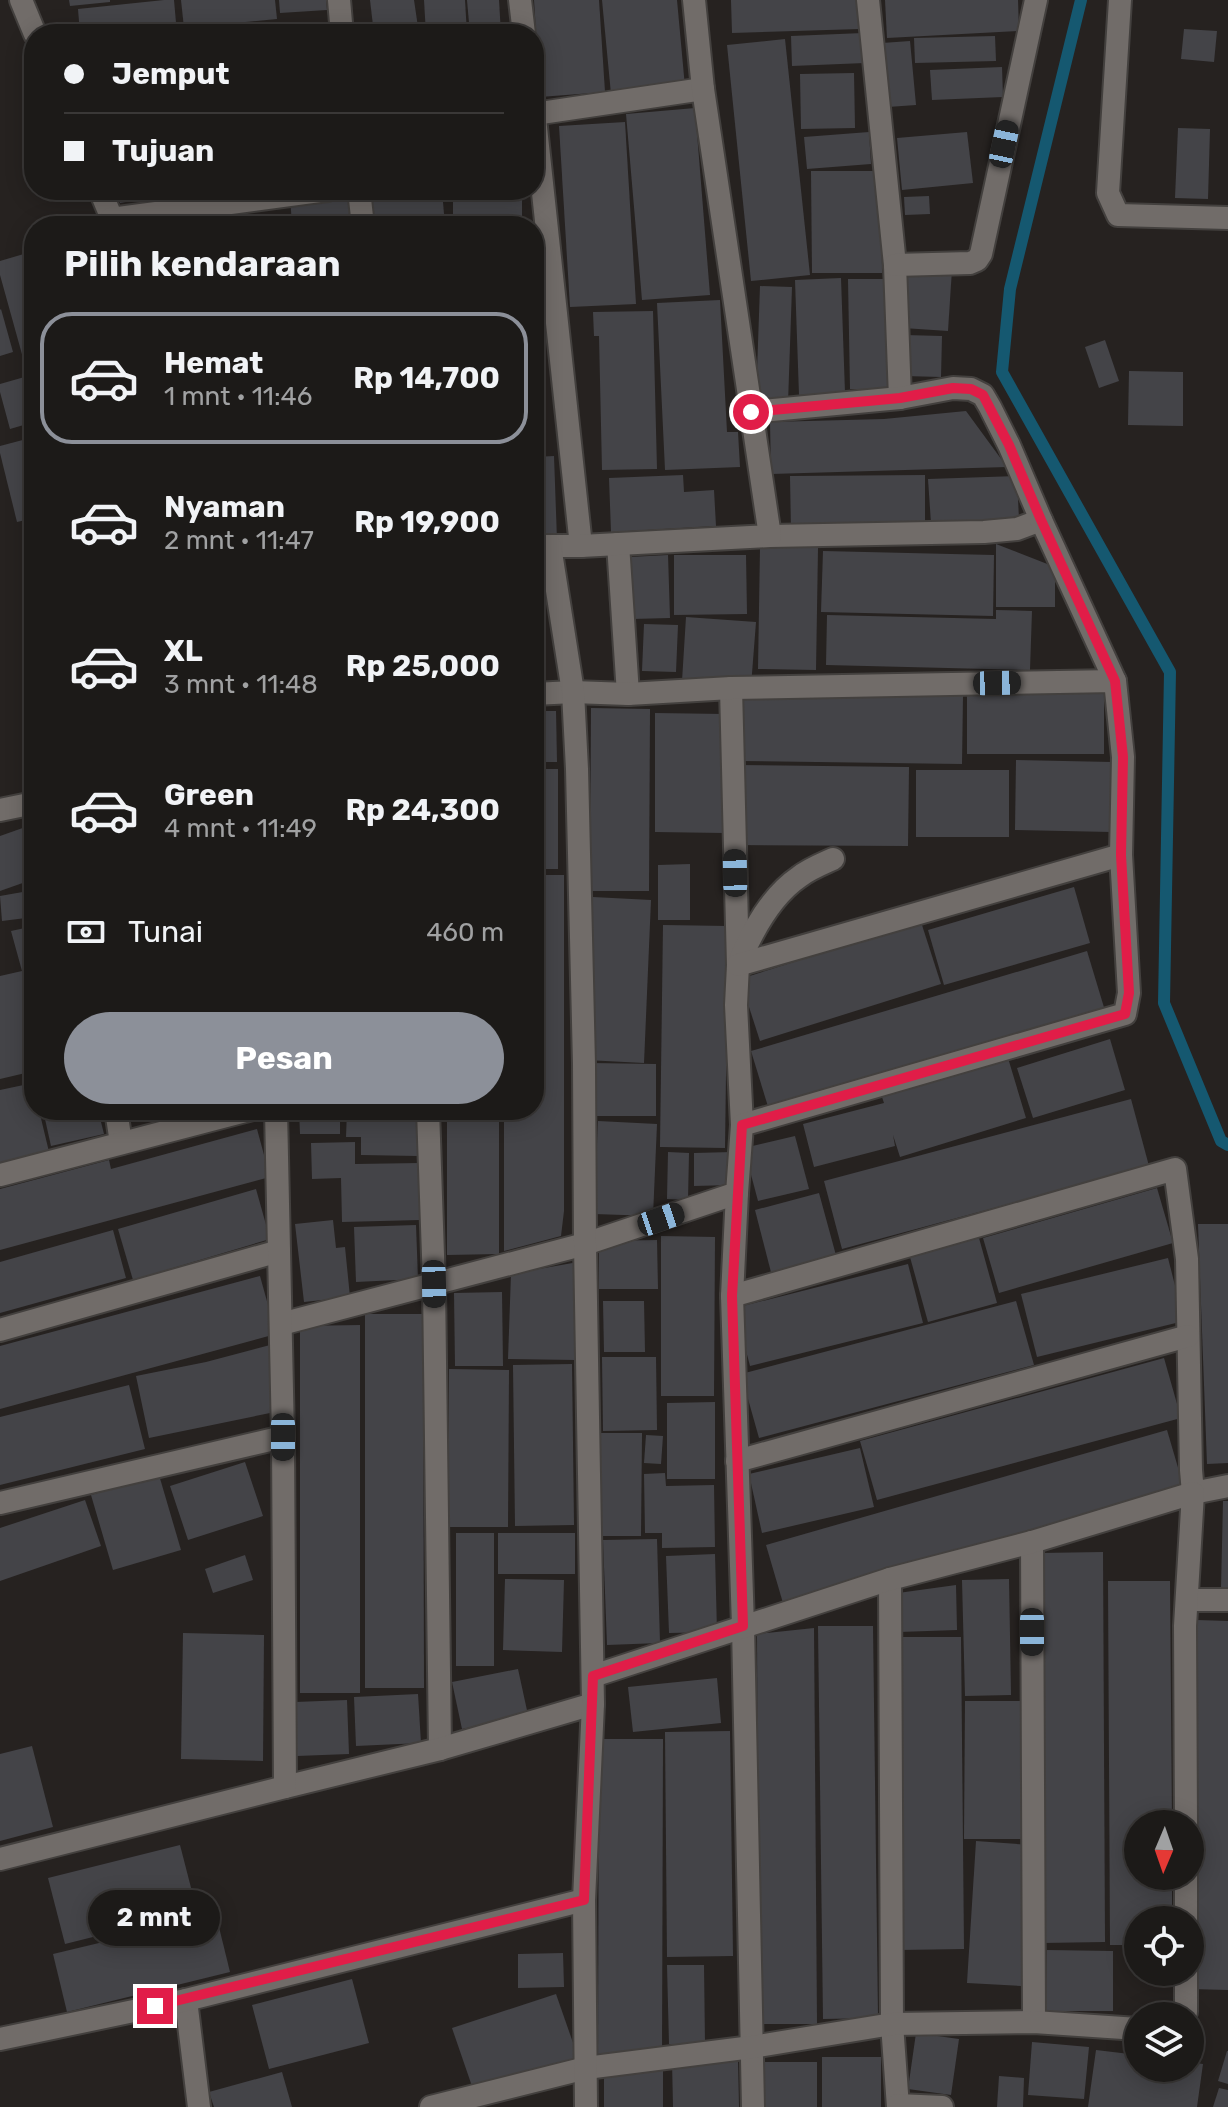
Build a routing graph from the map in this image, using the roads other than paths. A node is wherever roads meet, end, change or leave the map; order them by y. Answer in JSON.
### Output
{"nodes":[{"id":1,"x":21,"y":0,"type":"edge"},
{"id":2,"x":339,"y":0,"type":"edge"},
{"id":3,"x":520,"y":0,"type":"edge"},
{"id":4,"x":694,"y":0,"type":"edge"},
{"id":5,"x":868,"y":0,"type":"edge"},
{"id":6,"x":1036,"y":0,"type":"edge"},
{"id":7,"x":1120,"y":0,"type":"edge"},
{"id":8,"x":31,"y":24,"type":"edge"},
{"id":9,"x":341,"y":24,"type":"edge"},
{"id":10,"x":523,"y":24,"type":"edge"},
{"id":11,"x":703,"y":89,"type":"junction"},
{"id":12,"x":544,"y":111,"type":"edge"},
{"id":13,"x":262,"y":200,"type":"edge"},
{"id":14,"x":544,"y":200,"type":"edge"},
{"id":15,"x":158,"y":216,"type":"edge"},
{"id":16,"x":1228,"y":218,"type":"edge"},
{"id":17,"x":895,"y":265,"type":"junction"},
{"id":18,"x":900,"y":398,"type":"junction"},
{"id":19,"x":751,"y":412,"type":"junction"},
{"id":20,"x":1041,"y":520,"type":"junction"},
{"id":21,"x":770,"y":536,"type":"junction"},
{"id":22,"x":618,"y":544,"type":"junction"},
{"id":23,"x":544,"y":546,"type":"edge"},
{"id":24,"x":581,"y":546,"type":"junction"},
{"id":25,"x":544,"y":555,"type":"edge"},
{"id":26,"x":1115,"y":681,"type":"junction"},
{"id":27,"x":731,"y":688,"type":"junction"},
{"id":28,"x":573,"y":692,"type":"junction"},
{"id":29,"x":544,"y":693,"type":"edge"},
{"id":30,"x":628,"y":694,"type":"junction"},
{"id":31,"x":24,"y":805,"type":"edge"},
{"id":32,"x":0,"y":810,"type":"edge"},
{"id":33,"x":1121,"y":855,"type":"junction"},
{"id":34,"x":833,"y":859,"type":"dead end"},
{"id":35,"x":738,"y":965,"type":"junction"},
{"id":36,"x":118,"y":1120,"type":"edge"},
{"id":37,"x":210,"y":1120,"type":"edge"},
{"id":38,"x":276,"y":1120,"type":"edge"},
{"id":39,"x":428,"y":1120,"type":"edge"},
{"id":40,"x":742,"y":1125,"type":"junction"},
{"id":41,"x":121,"y":1143,"type":"junction"},
{"id":42,"x":0,"y":1175,"type":"edge"},
{"id":43,"x":737,"y":1193,"type":"junction"},
{"id":44,"x":585,"y":1244,"type":"junction"},
{"id":45,"x":279,"y":1251,"type":"junction"},
{"id":46,"x":434,"y":1284,"type":"junction"},
{"id":47,"x":732,"y":1296,"type":"junction"},
{"id":48,"x":281,"y":1324,"type":"junction"},
{"id":49,"x":0,"y":1330,"type":"edge"},
{"id":50,"x":1188,"y":1336,"type":"junction"},
{"id":51,"x":283,"y":1437,"type":"junction"},
{"id":52,"x":737,"y":1461,"type":"junction"},
{"id":53,"x":1228,"y":1486,"type":"edge"},
{"id":54,"x":1193,"y":1493,"type":"junction"},
{"id":55,"x":0,"y":1503,"type":"edge"},
{"id":56,"x":1032,"y":1542,"type":"junction"},
{"id":57,"x":890,"y":1579,"type":"junction"},
{"id":58,"x":1187,"y":1600,"type":"junction"},
{"id":59,"x":1228,"y":1600,"type":"edge"},
{"id":60,"x":743,"y":1626,"type":"junction"},
{"id":61,"x":593,"y":1676,"type":"junction"},
{"id":62,"x":593,"y":1704,"type":"junction"},
{"id":63,"x":440,"y":1749,"type":"junction"},
{"id":64,"x":285,"y":1787,"type":"junction"},
{"id":65,"x":1186,"y":1810,"type":"edge"},
{"id":66,"x":0,"y":1859,"type":"edge"},
{"id":67,"x":584,"y":1900,"type":"junction"},
{"id":68,"x":186,"y":2000,"type":"junction"},
{"id":69,"x":1034,"y":2022,"type":"junction"},
{"id":70,"x":892,"y":2024,"type":"junction"},
{"id":71,"x":1124,"y":2028,"type":"edge"},
{"id":72,"x":0,"y":2039,"type":"edge"},
{"id":73,"x":752,"y":2047,"type":"junction"},
{"id":74,"x":586,"y":2068,"type":"junction"},
{"id":75,"x":898,"y":2106,"type":"edge"},
{"id":76,"x":199,"y":2107,"type":"edge"},
{"id":77,"x":431,"y":2107,"type":"edge"},
{"id":78,"x":586,"y":2107,"type":"edge"},
{"id":79,"x":753,"y":2107,"type":"edge"},
{"id":80,"x":942,"y":2107,"type":"edge"}],
"edges":[{"from":1,"to":8,"type":"street"},
{"from":2,"to":9,"type":"street"},
{"from":3,"to":10,"type":"street"},
{"from":4,"to":11,"type":"street"},
{"from":5,"to":17,"type":"street"},
{"from":6,"to":17,"type":"street"},
{"from":7,"to":16,"type":"street"},
{"from":11,"to":12,"type":"street"},
{"from":11,"to":19,"type":"street"},
{"from":13,"to":15,"type":"street"},
{"from":14,"to":24,"type":"street"},
{"from":17,"to":18,"type":"street"},
{"from":18,"to":19,"type":"street"},
{"from":18,"to":20,"type":"street"},
{"from":19,"to":21,"type":"street"},
{"from":20,"to":21,"type":"street"},
{"from":20,"to":26,"type":"street"},
{"from":21,"to":22,"type":"street"},
{"from":22,"to":24,"type":"street"},
{"from":22,"to":30,"type":"street"},
{"from":23,"to":24,"type":"street"},
{"from":25,"to":28,"type":"street"},
{"from":26,"to":27,"type":"street"},
{"from":26,"to":33,"type":"street"},
{"from":27,"to":30,"type":"street"},
{"from":27,"to":35,"type":"street"},
{"from":28,"to":29,"type":"street"},
{"from":28,"to":30,"type":"street"},
{"from":28,"to":44,"type":"street"},
{"from":31,"to":32,"type":"street"},
{"from":33,"to":35,"type":"street"},
{"from":33,"to":40,"type":"street"},
{"from":34,"to":35,"type":"street"},
{"from":35,"to":40,"type":"street"},
{"from":36,"to":41,"type":"street"},
{"from":37,"to":41,"type":"street"},
{"from":38,"to":45,"type":"street"},
{"from":39,"to":46,"type":"street"},
{"from":40,"to":43,"type":"street"},
{"from":41,"to":42,"type":"street"},
{"from":43,"to":44,"type":"street"},
{"from":43,"to":47,"type":"street"},
{"from":44,"to":46,"type":"street"},
{"from":44,"to":61,"type":"street"},
{"from":45,"to":48,"type":"street"},
{"from":45,"to":49,"type":"street"},
{"from":46,"to":48,"type":"street"},
{"from":46,"to":63,"type":"street"},
{"from":47,"to":50,"type":"street"},
{"from":47,"to":52,"type":"street"},
{"from":48,"to":51,"type":"street"},
{"from":50,"to":52,"type":"street"},
{"from":50,"to":54,"type":"street"},
{"from":51,"to":55,"type":"street"},
{"from":51,"to":64,"type":"street"},
{"from":52,"to":60,"type":"street"},
{"from":53,"to":54,"type":"street"},
{"from":54,"to":56,"type":"street"},
{"from":54,"to":58,"type":"street"},
{"from":56,"to":57,"type":"street"},
{"from":56,"to":69,"type":"street"},
{"from":57,"to":60,"type":"street"},
{"from":57,"to":70,"type":"street"},
{"from":58,"to":59,"type":"street"},
{"from":58,"to":65,"type":"street"},
{"from":60,"to":61,"type":"street"},
{"from":60,"to":73,"type":"street"},
{"from":61,"to":62,"type":"street"},
{"from":62,"to":63,"type":"street"},
{"from":62,"to":67,"type":"street"},
{"from":63,"to":64,"type":"street"},
{"from":64,"to":66,"type":"street"},
{"from":67,"to":68,"type":"street"},
{"from":67,"to":74,"type":"street"},
{"from":68,"to":72,"type":"street"},
{"from":68,"to":76,"type":"street"},
{"from":69,"to":70,"type":"street"},
{"from":69,"to":71,"type":"street"},
{"from":70,"to":73,"type":"street"},
{"from":70,"to":75,"type":"street"},
{"from":73,"to":74,"type":"street"},
{"from":73,"to":79,"type":"street"},
{"from":74,"to":77,"type":"street"},
{"from":74,"to":78,"type":"street"},
{"from":75,"to":80,"type":"street"}]}
